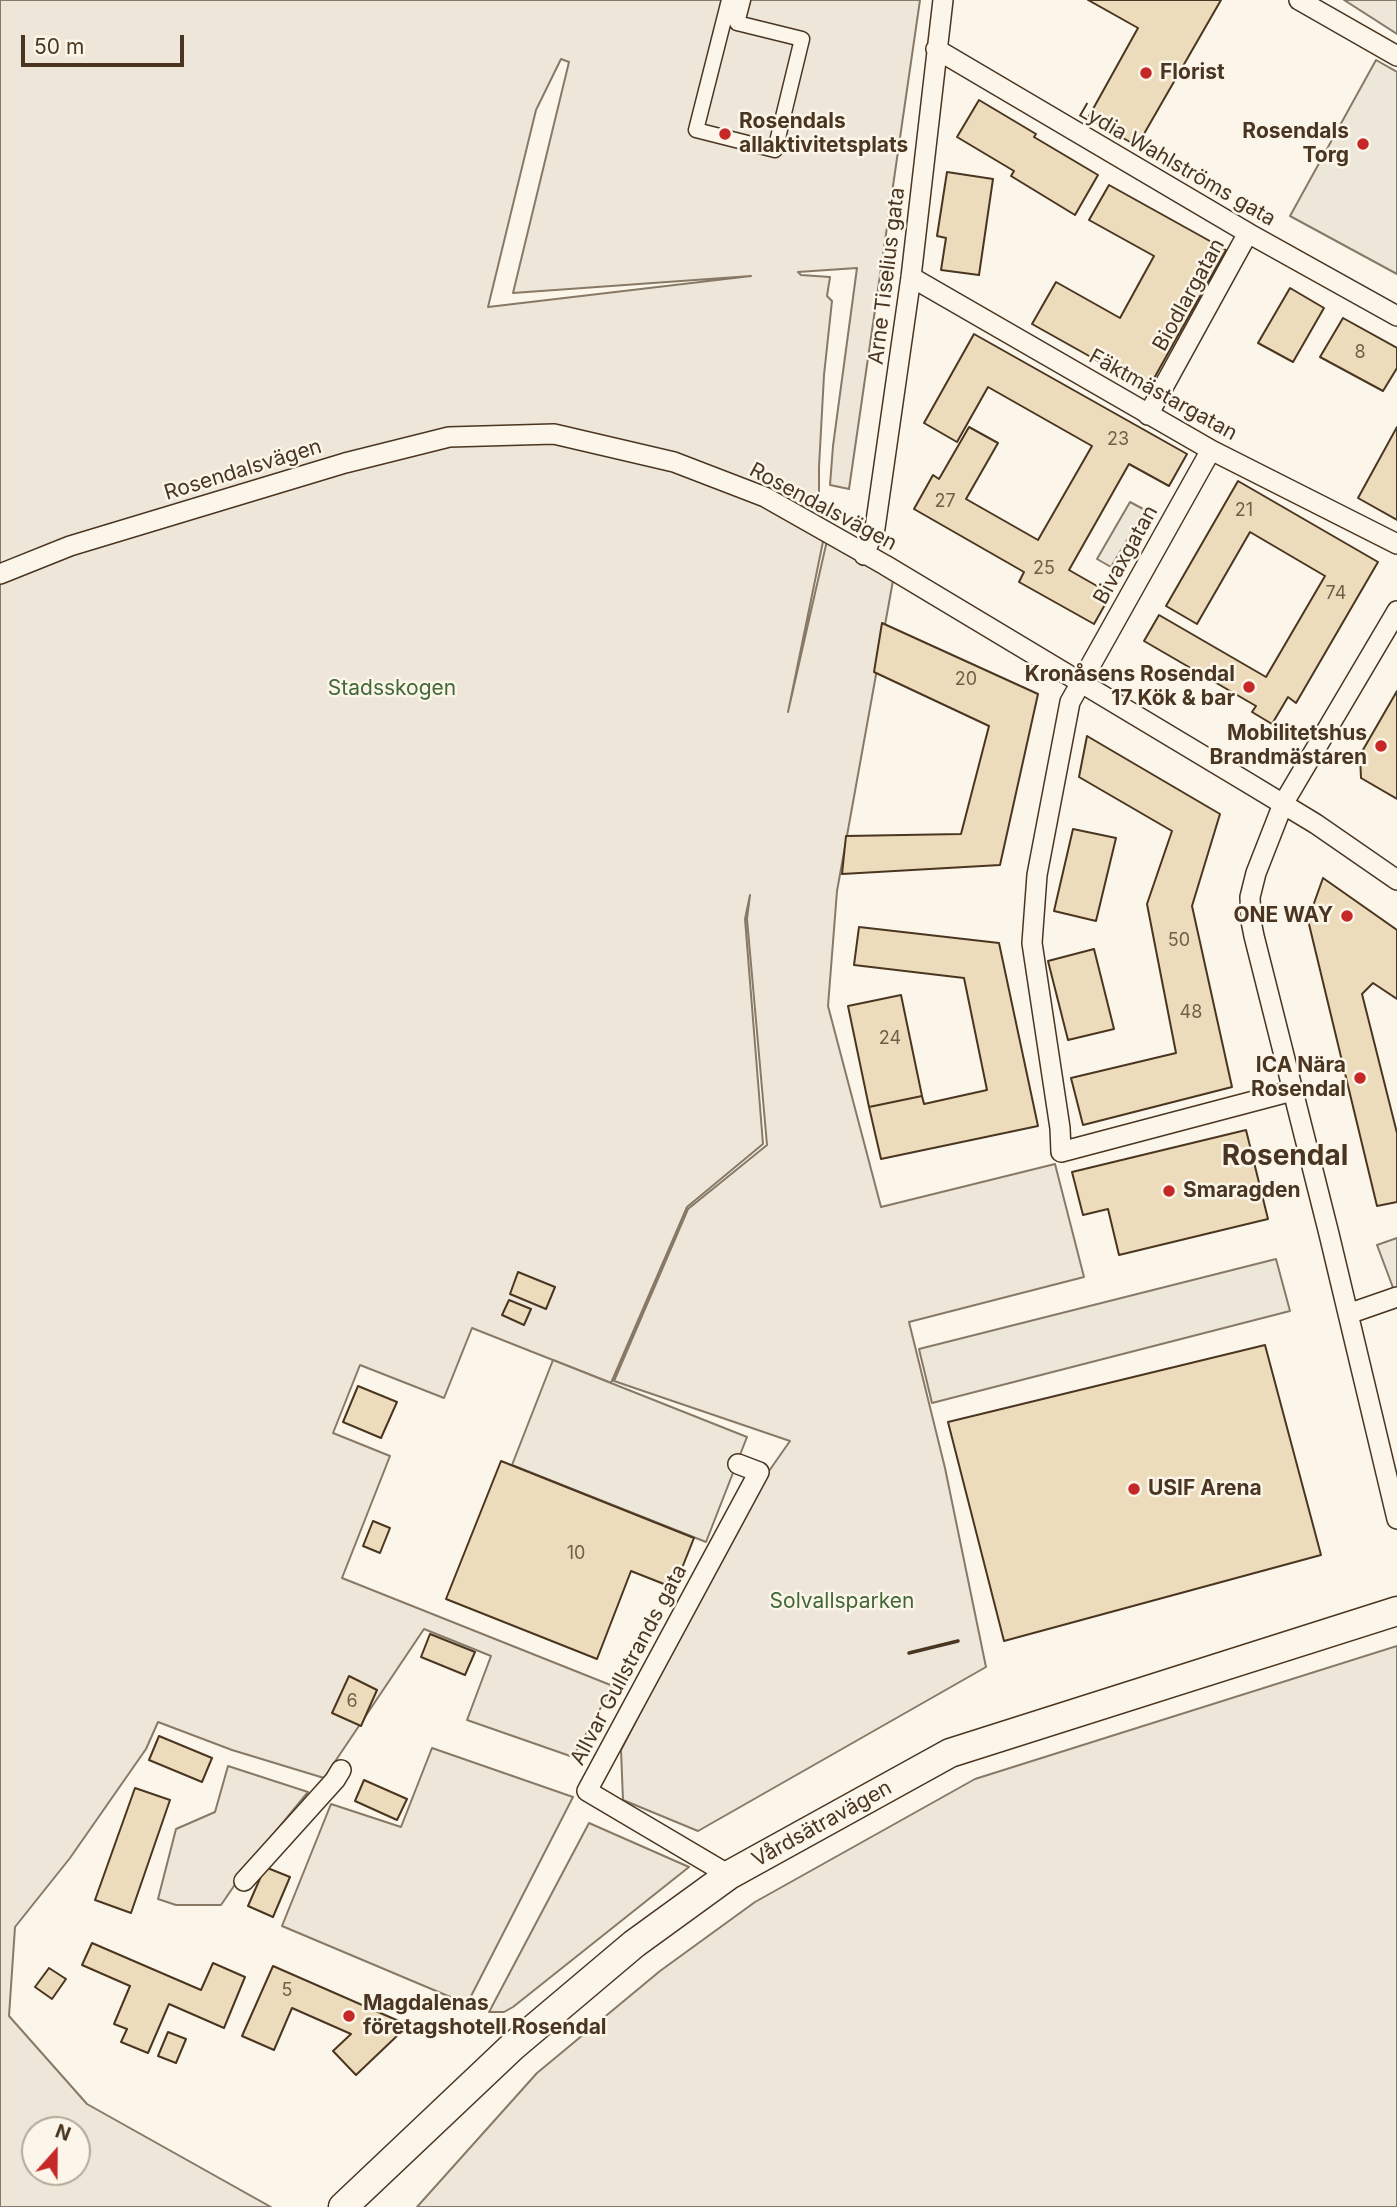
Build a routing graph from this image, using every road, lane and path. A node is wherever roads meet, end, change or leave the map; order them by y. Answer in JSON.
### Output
{"nodes":[{"id":1,"x":729,"y":0,"type":"edge"},
{"id":2,"x":743,"y":0,"type":"edge"},
{"id":3,"x":943,"y":0,"type":"edge"},
{"id":4,"x":1299,"y":0,"type":"edge"},
{"id":5,"x":936,"y":49,"type":"junction"},
{"id":6,"x":1397,"y":56,"type":"edge"},
{"id":7,"x":1248,"y":233,"type":"junction"},
{"id":8,"x":911,"y":277,"type":"junction"},
{"id":9,"x":1397,"y":316,"type":"edge"},
{"id":10,"x":1148,"y":415,"type":"junction"},
{"id":11,"x":1211,"y":450,"type":"junction"},
{"id":12,"x":1397,"y":544,"type":"edge"},
{"id":13,"x":864,"y":555,"type":"junction"},
{"id":14,"x":0,"y":574,"type":"edge"},
{"id":15,"x":1397,"y":611,"type":"edge"},
{"id":16,"x":1080,"y":683,"type":"junction"},
{"id":17,"x":1283,"y":804,"type":"junction"},
{"id":18,"x":1397,"y":880,"type":"edge"},
{"id":19,"x":1292,"y":1091,"type":"junction"},
{"id":20,"x":1397,"y":1297,"type":"edge"},
{"id":21,"x":1348,"y":1314,"type":"junction"},
{"id":22,"x":738,"y":1464,"type":"dead end"},
{"id":23,"x":1397,"y":1519,"type":"edge"},
{"id":24,"x":1397,"y":1611,"type":"edge"},
{"id":25,"x":341,"y":1770,"type":"dead end"},
{"id":26,"x":729,"y":1875,"type":"junction"},
{"id":27,"x":244,"y":1881,"type":"dead end"},
{"id":28,"x":343,"y":2207,"type":"edge"}],
"edges":[{"from":1,"to":2,"type":"street"},
{"from":3,"to":5,"type":"street","name":"Arne Tiselius gata"},
{"from":4,"to":6,"type":"street"},
{"from":5,"to":7,"type":"street","name":"Lydia Wahlströms gata"},
{"from":5,"to":8,"type":"street","name":"Arne Tiselius gata"},
{"from":7,"to":9,"type":"street","name":"Lydia Wahlströms gata"},
{"from":7,"to":10,"type":"street","name":"Biodlargatan"},
{"from":8,"to":10,"type":"street","name":"Fäktmästargatan"},
{"from":8,"to":13,"type":"street","name":"Arne Tiselius gata"},
{"from":10,"to":11,"type":"street","name":"Fäktmästargatan"},
{"from":11,"to":12,"type":"street","name":"Fäktmästargatan"},
{"from":11,"to":16,"type":"street","name":"Bivaxgatan"},
{"from":13,"to":14,"type":"street","name":"Rosendalsvägen"},
{"from":13,"to":16,"type":"street","name":"Rosendalsvägen"},
{"from":15,"to":17,"type":"street"},
{"from":16,"to":17,"type":"street","name":"Rosendalsvägen"},
{"from":16,"to":19,"type":"street","name":"Bivaxgatan"},
{"from":17,"to":18,"type":"street","name":"Rosendalsvägen"},
{"from":17,"to":19,"type":"street"},
{"from":19,"to":21,"type":"street"},
{"from":20,"to":21,"type":"street"},
{"from":21,"to":23,"type":"street"},
{"from":22,"to":26,"type":"street","name":"Allvar Gullstrands gata"},
{"from":24,"to":26,"type":"main road","name":"Vårdsätravägen"},
{"from":25,"to":27,"type":"street"},
{"from":26,"to":28,"type":"main road","name":"Vårdsätravägen"}]}
